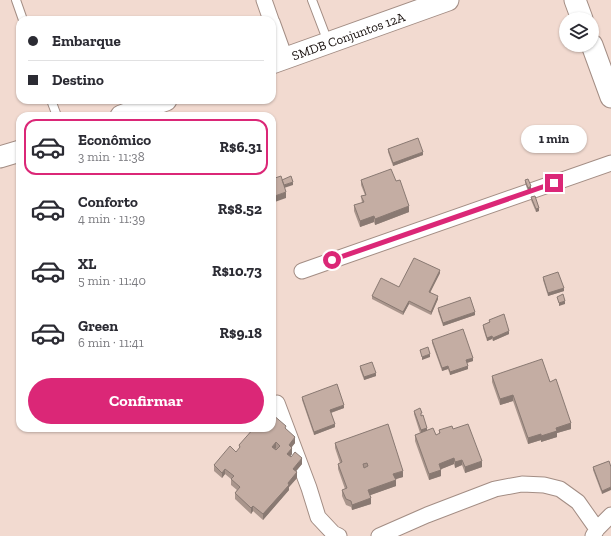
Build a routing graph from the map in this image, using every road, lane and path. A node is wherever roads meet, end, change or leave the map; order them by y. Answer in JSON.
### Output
{"nodes":[{"id":1,"x":16,"y":0,"type":"edge"},
{"id":2,"x":264,"y":0,"type":"edge"},
{"id":3,"x":312,"y":0,"type":"edge"},
{"id":4,"x":448,"y":0,"type":"edge"},
{"id":5,"x":575,"y":0,"type":"edge"},
{"id":6,"x":579,"y":12,"type":"edge"},
{"id":7,"x":22,"y":16,"type":"edge"},
{"id":8,"x":270,"y":16,"type":"edge"},
{"id":9,"x":328,"y":42,"type":"junction"},
{"id":10,"x":276,"y":43,"type":"edge"},
{"id":11,"x":595,"y":52,"type":"edge"},
{"id":12,"x":279,"y":60,"type":"edge"},
{"id":13,"x":610,"y":92,"type":"edge"},
{"id":14,"x":155,"y":104,"type":"edge"},
{"id":15,"x":132,"y":112,"type":"edge"},
{"id":16,"x":16,"y":152,"type":"edge"},
{"id":17,"x":0,"y":157,"type":"edge"},
{"id":18,"x":611,"y":164,"type":"edge"},
{"id":19,"x":302,"y":271,"type":"dead end"},
{"id":20,"x":277,"y":403,"type":"dead end"},
{"id":21,"x":611,"y":515,"type":"edge"},
{"id":22,"x":595,"y":533,"type":"edge"},
{"id":23,"x":339,"y":536,"type":"edge"},
{"id":24,"x":379,"y":536,"type":"edge"}],
"edges":[{"from":1,"to":7,"type":"lane"},
{"from":2,"to":8,"type":"street"},
{"from":3,"to":9,"type":"lane"},
{"from":4,"to":9,"type":"street","name":"SMDB Conjuntos 12A"},
{"from":5,"to":6,"type":"street"},
{"from":9,"to":12,"type":"street","name":"SMDB Conjuntos 12A"},
{"from":10,"to":12,"type":"street"},
{"from":11,"to":13,"type":"street"},
{"from":14,"to":15,"type":"street"},
{"from":16,"to":17,"type":"street"},
{"from":18,"to":19,"type":"street"},
{"from":20,"to":23,"type":"street"},
{"from":21,"to":22,"type":"street"},
{"from":22,"to":24,"type":"street"}]}
